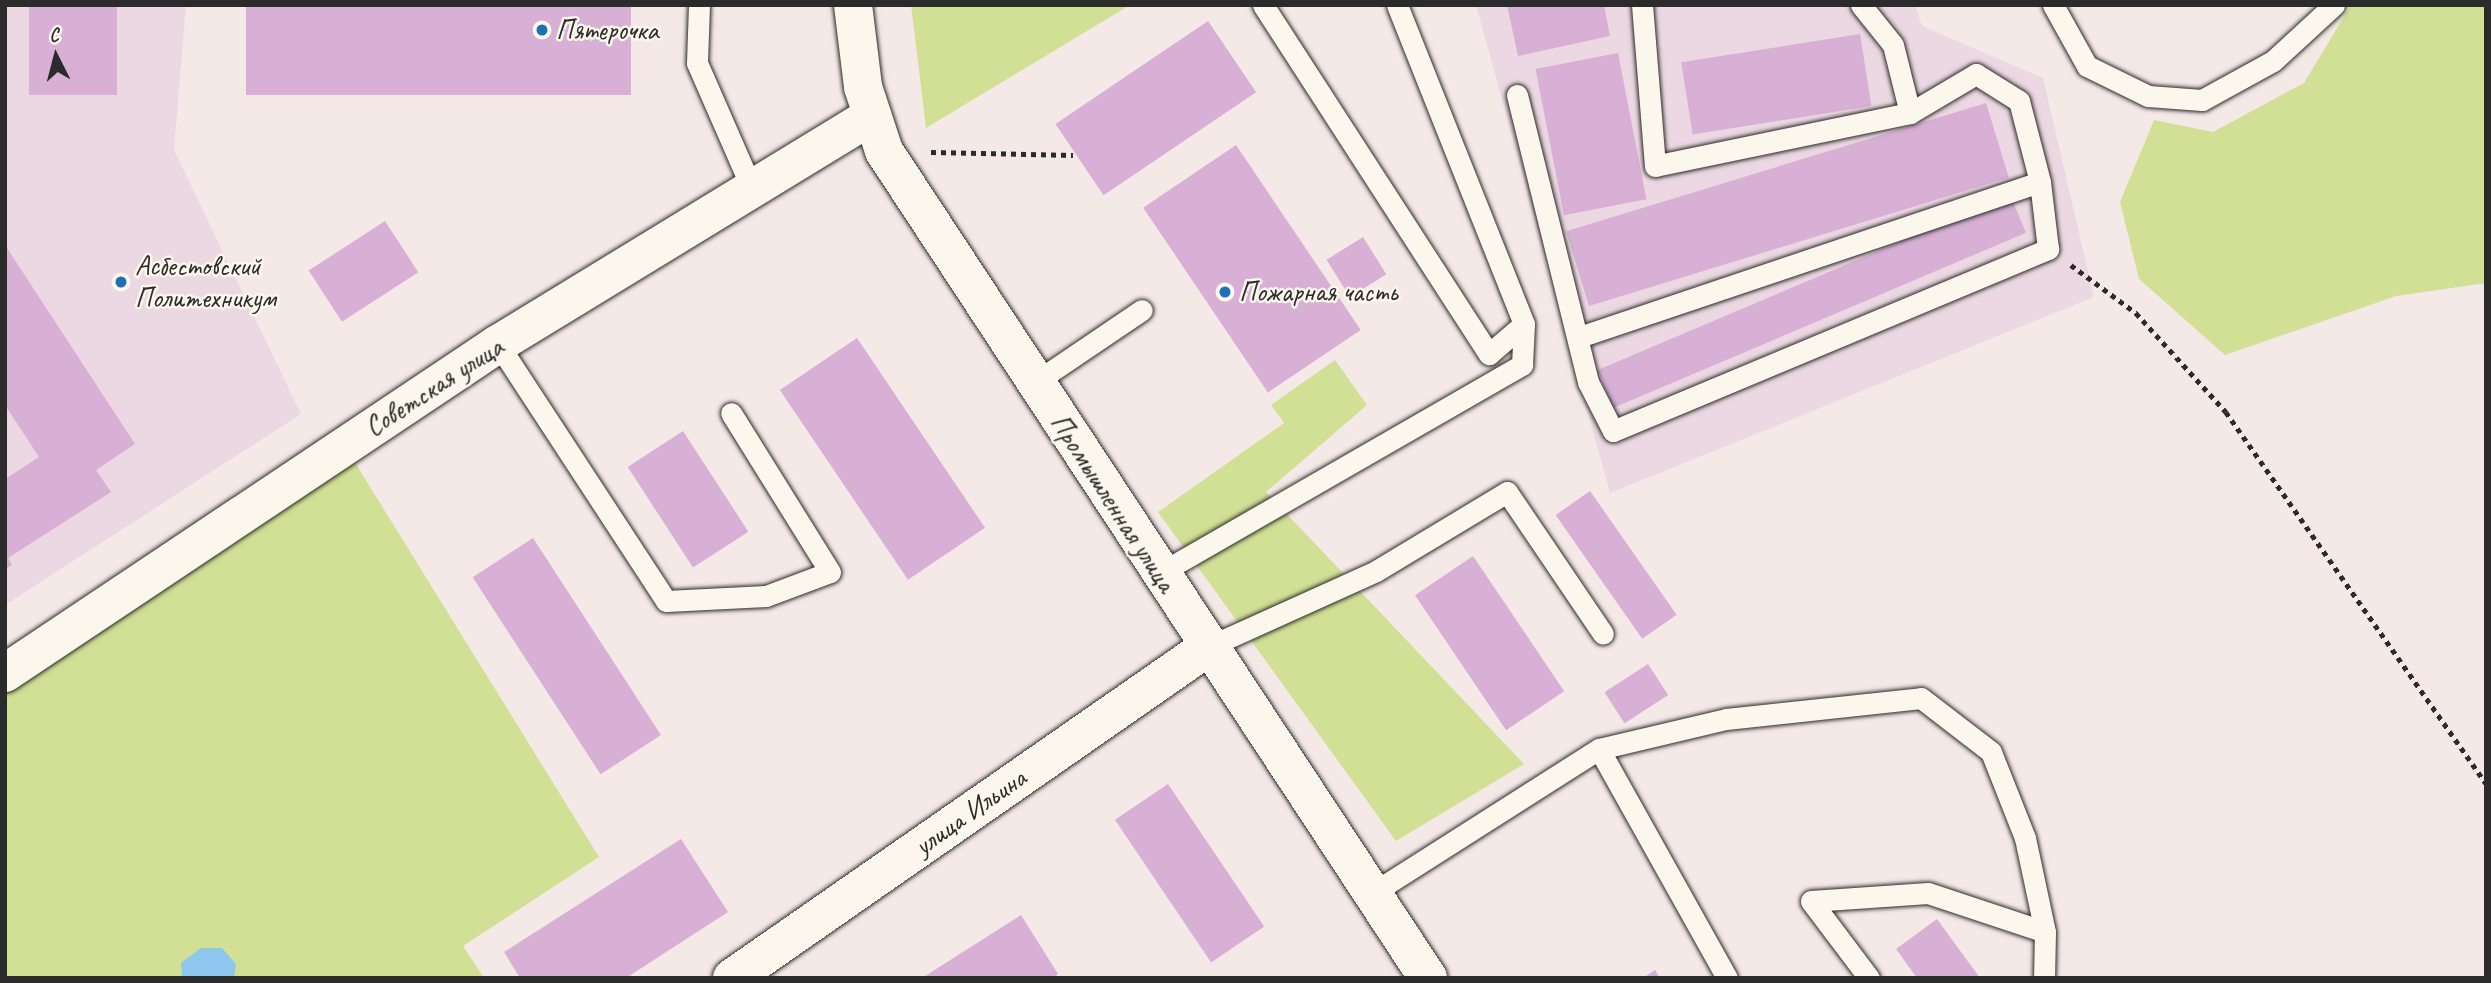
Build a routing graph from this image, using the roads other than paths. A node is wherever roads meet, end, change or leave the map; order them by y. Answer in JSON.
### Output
{"nodes":[{"id":1,"x":699,"y":5,"type":"edge"},
{"id":2,"x":853,"y":5,"type":"edge"},
{"id":3,"x":1263,"y":5,"type":"edge"},
{"id":4,"x":1396,"y":5,"type":"edge"},
{"id":5,"x":1642,"y":5,"type":"edge"},
{"id":6,"x":1861,"y":5,"type":"edge"},
{"id":7,"x":2053,"y":5,"type":"edge"},
{"id":8,"x":2334,"y":5,"type":"edge"},
{"id":9,"x":1517,"y":95,"type":"dead end"},
{"id":10,"x":1910,"y":113,"type":"junction"},
{"id":11,"x":878,"y":134,"type":"junction"},
{"id":12,"x":2040,"y":182,"type":"junction"},
{"id":13,"x":753,"y":191,"type":"junction"},
{"id":14,"x":1142,"y":310,"type":"dead end"},
{"id":15,"x":1524,"y":324,"type":"junction"},
{"id":16,"x":1579,"y":337,"type":"junction"},
{"id":17,"x":498,"y":344,"type":"junction"},
{"id":18,"x":1034,"y":383,"type":"junction"},
{"id":19,"x":731,"y":413,"type":"dead end"},
{"id":20,"x":1160,"y":573,"type":"junction"},
{"id":21,"x":1603,"y":634,"type":"dead end"},
{"id":22,"x":1208,"y":647,"type":"junction"},
{"id":23,"x":5,"y":673,"type":"edge"},
{"id":24,"x":1599,"y":749,"type":"junction"},
{"id":25,"x":1371,"y":894,"type":"junction"},
{"id":26,"x":2045,"y":932,"type":"junction"},
{"id":27,"x":732,"y":978,"type":"edge"},
{"id":28,"x":1428,"y":978,"type":"edge"},
{"id":29,"x":1727,"y":978,"type":"edge"},
{"id":30,"x":1869,"y":978,"type":"edge"},
{"id":31,"x":2044,"y":978,"type":"edge"}],
"edges":[{"from":1,"to":13,"type":"lane"},
{"from":2,"to":11,"type":"street","name":"Промышленная улица"},
{"from":3,"to":15,"type":"lane"},
{"from":4,"to":15,"type":"lane"},
{"from":5,"to":10,"type":"lane"},
{"from":6,"to":10,"type":"lane"},
{"from":7,"to":8,"type":"lane"},
{"from":9,"to":16,"type":"lane"},
{"from":10,"to":12,"type":"lane"},
{"from":11,"to":13,"type":"street","name":"Советская улица"},
{"from":11,"to":18,"type":"street","name":"Промышленная улица"},
{"from":12,"to":16,"type":"lane"},
{"from":12,"to":16,"type":"lane"},
{"from":13,"to":17,"type":"street","name":"Советская улица"},
{"from":14,"to":18,"type":"lane"},
{"from":15,"to":20,"type":"lane"},
{"from":17,"to":19,"type":"lane"},
{"from":17,"to":23,"type":"street","name":"Советская улица"},
{"from":18,"to":20,"type":"street","name":"Промышленная улица"},
{"from":20,"to":22,"type":"street","name":"Промышленная улица"},
{"from":21,"to":22,"type":"lane"},
{"from":22,"to":25,"type":"street","name":"Промышленная улица"},
{"from":22,"to":27,"type":"street","name":"улица Ильина"},
{"from":24,"to":25,"type":"lane"},
{"from":24,"to":26,"type":"lane"},
{"from":24,"to":29,"type":"lane"},
{"from":25,"to":28,"type":"street","name":"Промышленная улица"},
{"from":26,"to":30,"type":"lane"},
{"from":26,"to":31,"type":"lane"}]}
